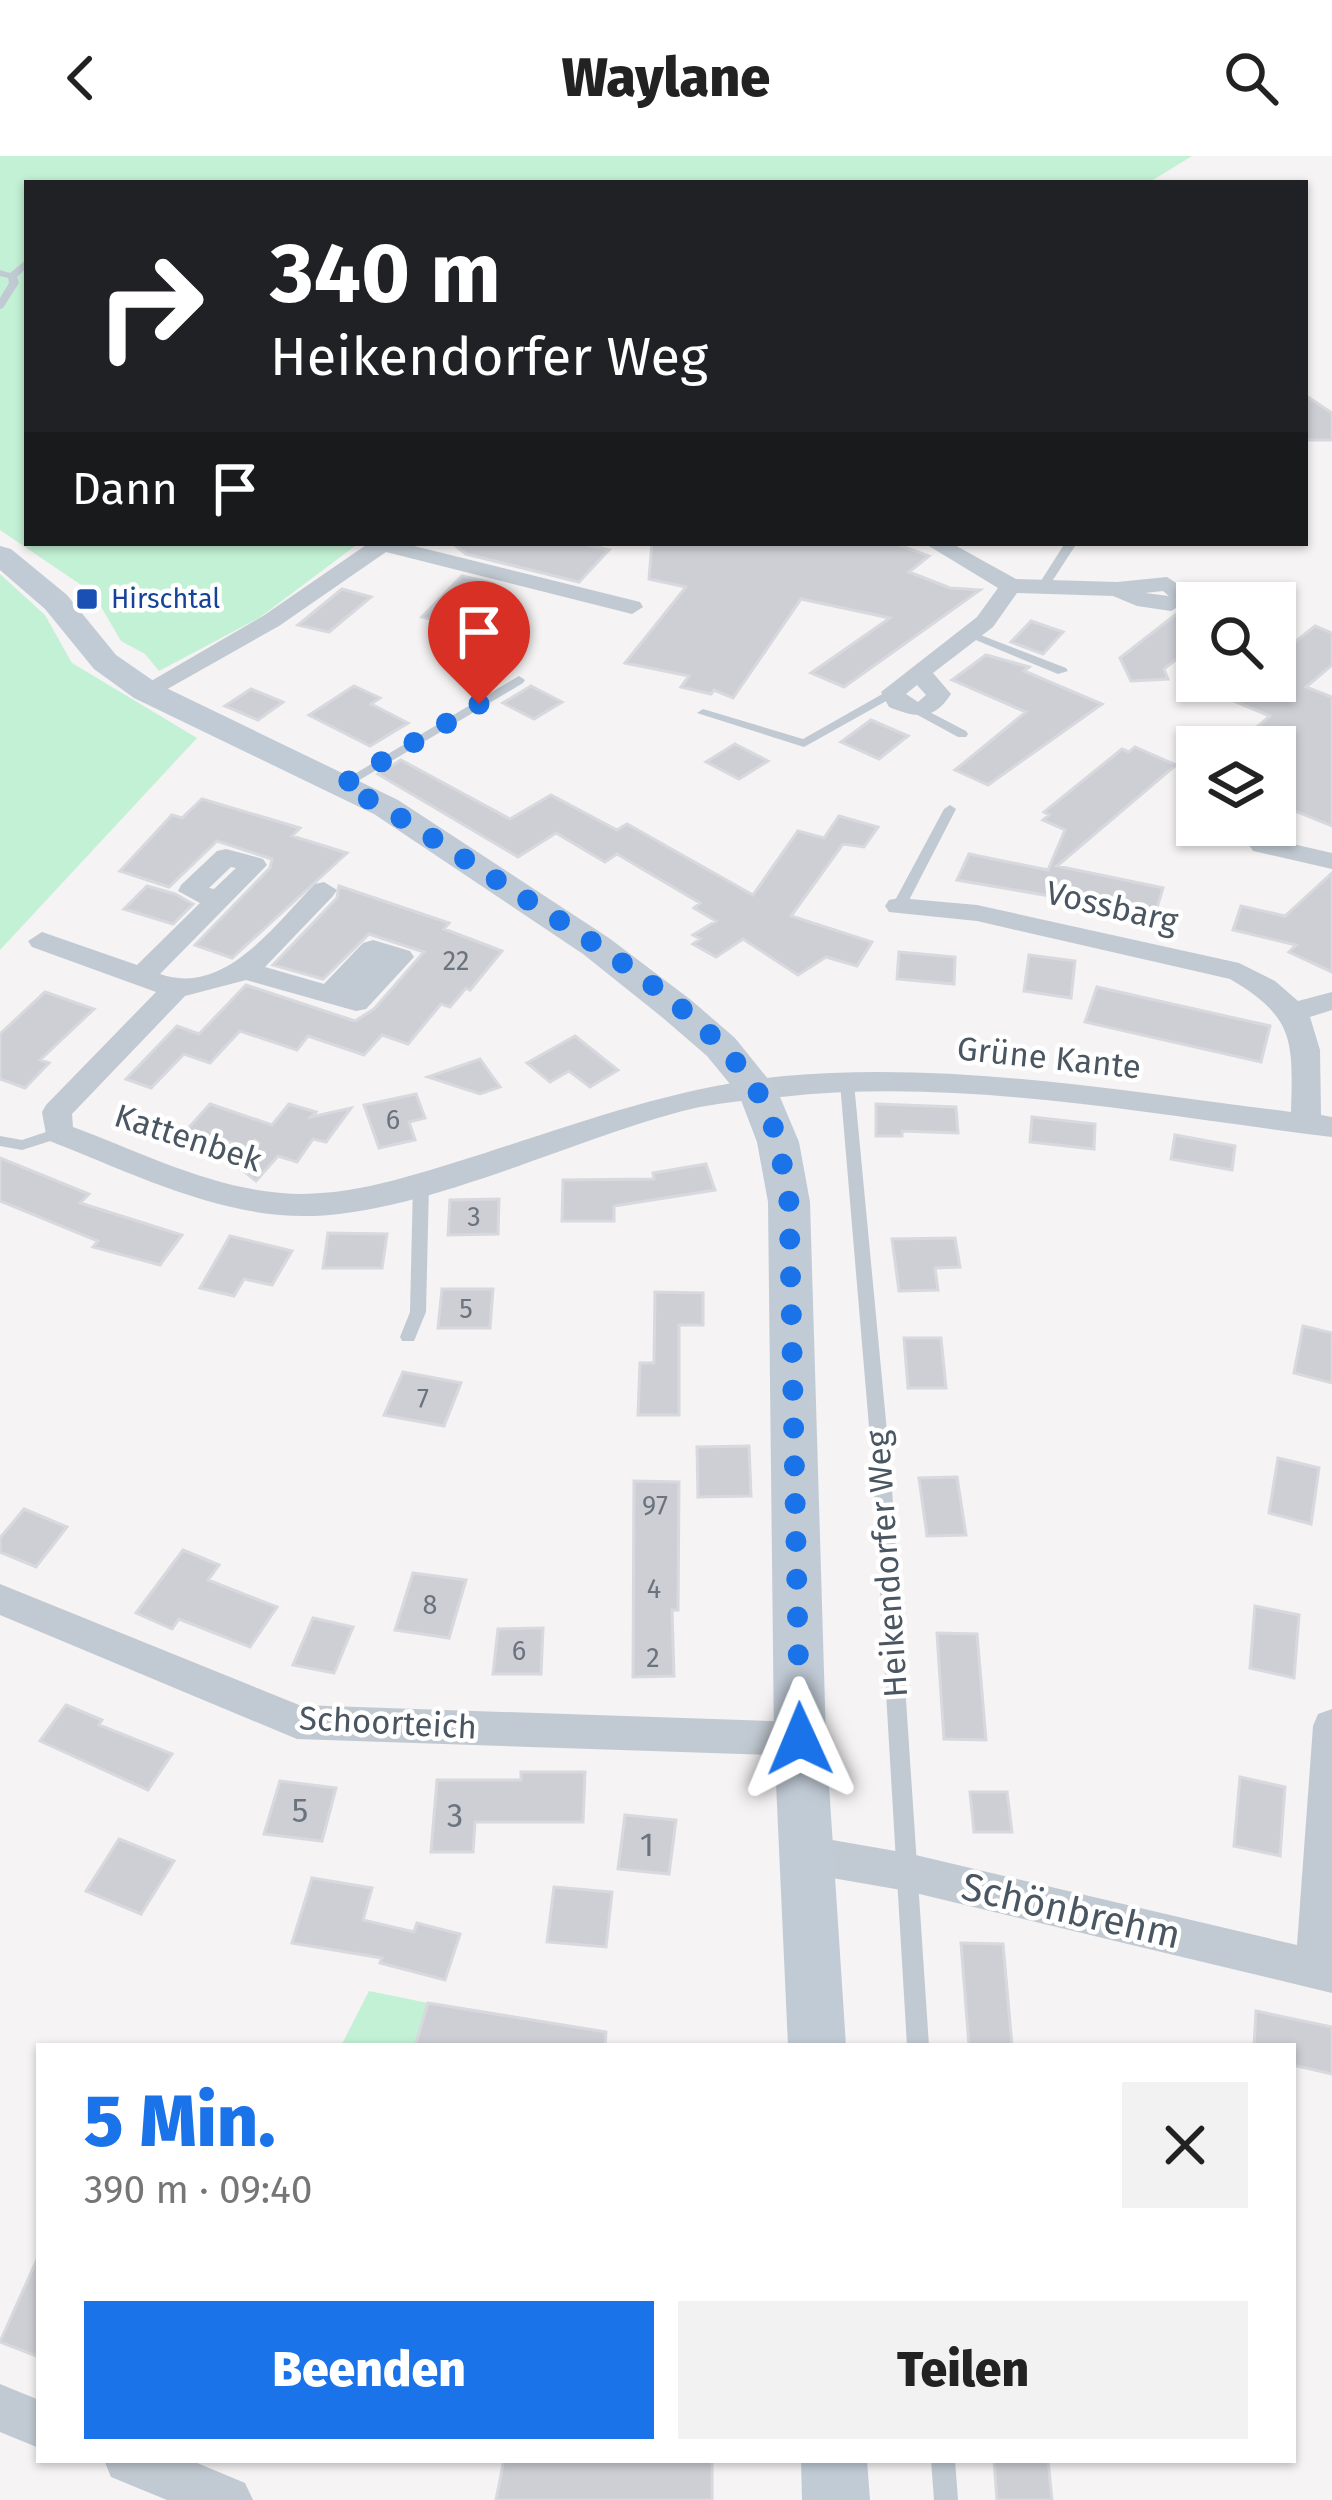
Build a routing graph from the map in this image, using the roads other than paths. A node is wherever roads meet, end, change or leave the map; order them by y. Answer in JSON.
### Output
{"nodes":[{"id":1,"x":24,"y":265,"type":"edge"},
{"id":2,"x":0,"y":273,"type":"edge"},
{"id":3,"x":12,"y":277,"type":"junction"},
{"id":4,"x":0,"y":306,"type":"edge"},
{"id":5,"x":381,"y":546,"type":"edge"},
{"id":6,"x":391,"y":546,"type":"edge"},
{"id":7,"x":940,"y":546,"type":"edge"},
{"id":8,"x":1069,"y":546,"type":"edge"},
{"id":9,"x":0,"y":555,"type":"edge"},
{"id":10,"x":1046,"y":584,"type":"junction"},
{"id":11,"x":1011,"y":586,"type":"junction"},
{"id":12,"x":1117,"y":589,"type":"dead end"},
{"id":13,"x":632,"y":607,"type":"dead end"},
{"id":14,"x":970,"y":634,"type":"junction"},
{"id":15,"x":1062,"y":671,"type":"dead end"},
{"id":16,"x":919,"y":673,"type":"junction"},
{"id":17,"x":519,"y":680,"type":"dead end"},
{"id":18,"x":146,"y":691,"type":"junction"},
{"id":19,"x":893,"y":692,"type":"junction"},
{"id":20,"x":918,"y":710,"type":"junction"},
{"id":21,"x":703,"y":713,"type":"dead end"},
{"id":22,"x":962,"y":734,"type":"dead end"},
{"id":23,"x":342,"y":785,"type":"junction"},
{"id":24,"x":950,"y":808,"type":"dead end"},
{"id":25,"x":1266,"y":846,"type":"edge"},
{"id":26,"x":1332,"y":861,"type":"edge"},
{"id":27,"x":324,"y":890,"type":"dead end"},
{"id":28,"x":219,"y":900,"type":"dead end"},
{"id":29,"x":899,"y":906,"type":"joint"},
{"id":30,"x":42,"y":941,"type":"dead end"},
{"id":31,"x":246,"y":970,"type":"junction"},
{"id":32,"x":144,"y":974,"type":"junction"},
{"id":33,"x":175,"y":989,"type":"junction"},
{"id":34,"x":330,"y":995,"type":"dead end"},
{"id":35,"x":1332,"y":1000,"type":"edge"},
{"id":36,"x":1296,"y":1011,"type":"junction"},
{"id":37,"x":847,"y":1083,"type":"junction"},
{"id":38,"x":757,"y":1090,"type":"junction"},
{"id":39,"x":1319,"y":1125,"type":"edge"},
{"id":40,"x":58,"y":1132,"type":"junction"},
{"id":41,"x":0,"y":1141,"type":"edge"},
{"id":42,"x":421,"y":1184,"type":"junction"},
{"id":43,"x":408,"y":1336,"type":"dead end"},
{"id":44,"x":0,"y":1599,"type":"edge"},
{"id":45,"x":1332,"y":1726,"type":"edge"},
{"id":46,"x":800,"y":1739,"type":"junction"},
{"id":47,"x":809,"y":1855,"type":"junction"},
{"id":48,"x":907,"y":1872,"type":"junction"},
{"id":49,"x":1324,"y":1972,"type":"edge"},
{"id":50,"x":817,"y":2043,"type":"edge"},
{"id":51,"x":918,"y":2043,"type":"edge"},
{"id":52,"x":0,"y":2408,"type":"edge"},
{"id":53,"x":36,"y":2423,"type":"edge"},
{"id":54,"x":136,"y":2463,"type":"edge"},
{"id":55,"x":834,"y":2463,"type":"edge"},
{"id":56,"x":943,"y":2463,"type":"edge"},
{"id":57,"x":228,"y":2500,"type":"edge"},
{"id":58,"x":836,"y":2500,"type":"edge"},
{"id":59,"x":946,"y":2500,"type":"edge"}],
"edges":[{"from":1,"to":3,"type":"lane"},
{"from":2,"to":3,"type":"lane"},
{"from":3,"to":4,"type":"lane"},
{"from":5,"to":18,"type":"street"},
{"from":6,"to":13,"type":"street"},
{"from":7,"to":11,"type":"street"},
{"from":8,"to":10,"type":"lane"},
{"from":9,"to":18,"type":"street"},
{"from":10,"to":11,"type":"street"},
{"from":10,"to":12,"type":"street"},
{"from":11,"to":14,"type":"street"},
{"from":14,"to":15,"type":"lane"},
{"from":14,"to":16,"type":"street"},
{"from":16,"to":19,"type":"street"},
{"from":16,"to":20,"type":"street"},
{"from":17,"to":23,"type":"lane"},
{"from":18,"to":23,"type":"street"},
{"from":19,"to":20,"type":"street"},
{"from":19,"to":21,"type":"lane"},
{"from":20,"to":22,"type":"lane"},
{"from":23,"to":38,"type":"street"},
{"from":24,"to":29,"type":"lane"},
{"from":25,"to":26,"type":"street"},
{"from":27,"to":31,"type":"street"},
{"from":28,"to":32,"type":"street"},
{"from":29,"to":36,"type":"street","name":"Vossbarg"},
{"from":30,"to":32,"type":"street"},
{"from":31,"to":33,"type":"street"},
{"from":31,"to":34,"type":"street"},
{"from":32,"to":33,"type":"street"},
{"from":33,"to":40,"type":"street","name":"Kattenbek"},
{"from":35,"to":36,"type":"street"},
{"from":36,"to":39,"type":"street"},
{"from":37,"to":38,"type":"street","name":"Grüne Kante"},
{"from":37,"to":39,"type":"street","name":"Grüne Kante"},
{"from":37,"to":48,"type":"lane","name":"Heikendorfer Weg"},
{"from":38,"to":42,"type":"street","name":"Kattenbek"},
{"from":38,"to":46,"type":"street"},
{"from":40,"to":41,"type":"lane"},
{"from":40,"to":42,"type":"street","name":"Kattenbek"},
{"from":42,"to":43,"type":"lane"},
{"from":44,"to":46,"type":"street","name":"Schoorteich"},
{"from":45,"to":49,"type":"street"},
{"from":46,"to":47,"type":"street"},
{"from":47,"to":48,"type":"street","name":"Schönbrehm"},
{"from":47,"to":50,"type":"street"},
{"from":48,"to":49,"type":"street","name":"Schönbrehm"},
{"from":48,"to":51,"type":"lane","name":"Heikendorfer Weg"},
{"from":52,"to":53,"type":"street"},
{"from":54,"to":57,"type":"street"},
{"from":55,"to":58,"type":"street"},
{"from":56,"to":59,"type":"lane"}]}
